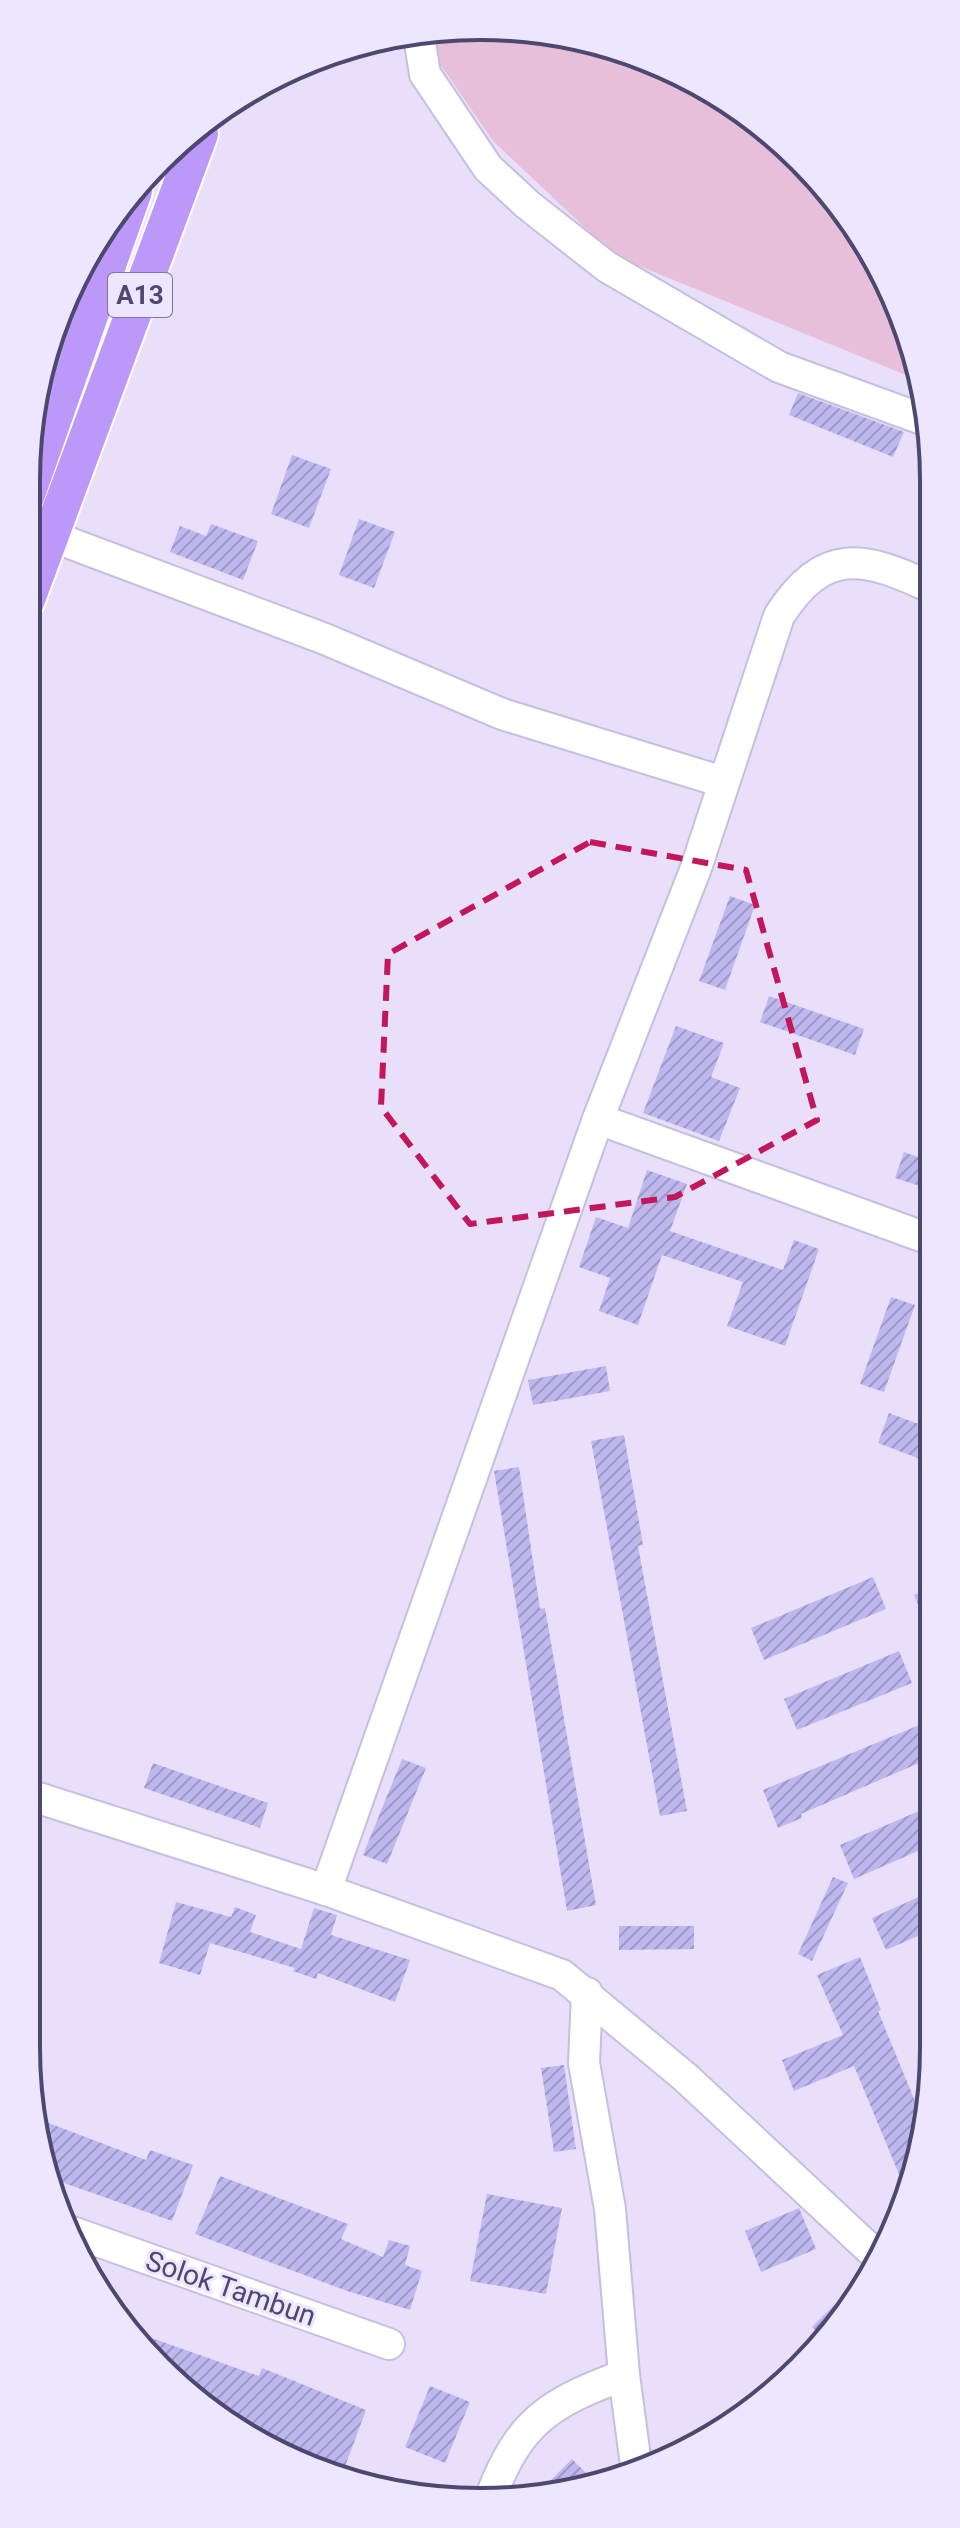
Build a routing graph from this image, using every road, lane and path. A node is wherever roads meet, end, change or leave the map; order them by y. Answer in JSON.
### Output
{"nodes":[{"id":1,"x":417,"y":45,"type":"edge"},
{"id":2,"x":196,"y":144,"type":"edge"},
{"id":3,"x":195,"y":145,"type":"edge"},
{"id":4,"x":117,"y":232,"type":"edge"},
{"id":5,"x":94,"y":286,"type":"edge"},
{"id":6,"x":47,"y":404,"type":"edge"},
{"id":7,"x":915,"y":417,"type":"edge"},
{"id":8,"x":87,"y":439,"type":"junction"},
{"id":9,"x":51,"y":536,"type":"junction"},
{"id":10,"x":40,"y":565,"type":"edge"},
{"id":11,"x":920,"y":582,"type":"edge"},
{"id":12,"x":723,"y":782,"type":"junction"},
{"id":13,"x":598,"y":1119,"type":"junction"},
{"id":14,"x":920,"y":1236,"type":"edge"},
{"id":15,"x":40,"y":1798,"type":"edge"},
{"id":16,"x":326,"y":1890,"type":"junction"},
{"id":17,"x":587,"y":1993,"type":"junction"},
{"id":18,"x":82,"y":2235,"type":"edge"},
{"id":19,"x":871,"y":2250,"type":"edge"},
{"id":20,"x":389,"y":2344,"type":"dead end"},
{"id":21,"x":624,"y":2375,"type":"junction"},
{"id":22,"x":635,"y":2460,"type":"edge"},
{"id":23,"x":494,"y":2488,"type":"edge"}],
"edges":[{"from":1,"to":7,"type":"street"},
{"from":2,"to":8,"type":"main road","number":"A13"},
{"from":3,"to":5,"type":"main road"},
{"from":4,"to":5,"type":"main road","number":"A13"},
{"from":5,"to":6,"type":"main road","number":"A13"},
{"from":5,"to":8,"type":"main road"},
{"from":8,"to":9,"type":"main road","number":"A13"},
{"from":9,"to":10,"type":"main road","number":"A13"},
{"from":9,"to":12,"type":"street"},
{"from":11,"to":12,"type":"street"},
{"from":12,"to":13,"type":"street"},
{"from":13,"to":14,"type":"street"},
{"from":13,"to":16,"type":"street"},
{"from":15,"to":16,"type":"street"},
{"from":16,"to":17,"type":"street"},
{"from":17,"to":19,"type":"street"},
{"from":17,"to":21,"type":"street"},
{"from":18,"to":20,"type":"street","name":"Solok Tambun"},
{"from":21,"to":22,"type":"street"},
{"from":21,"to":23,"type":"street"}]}
